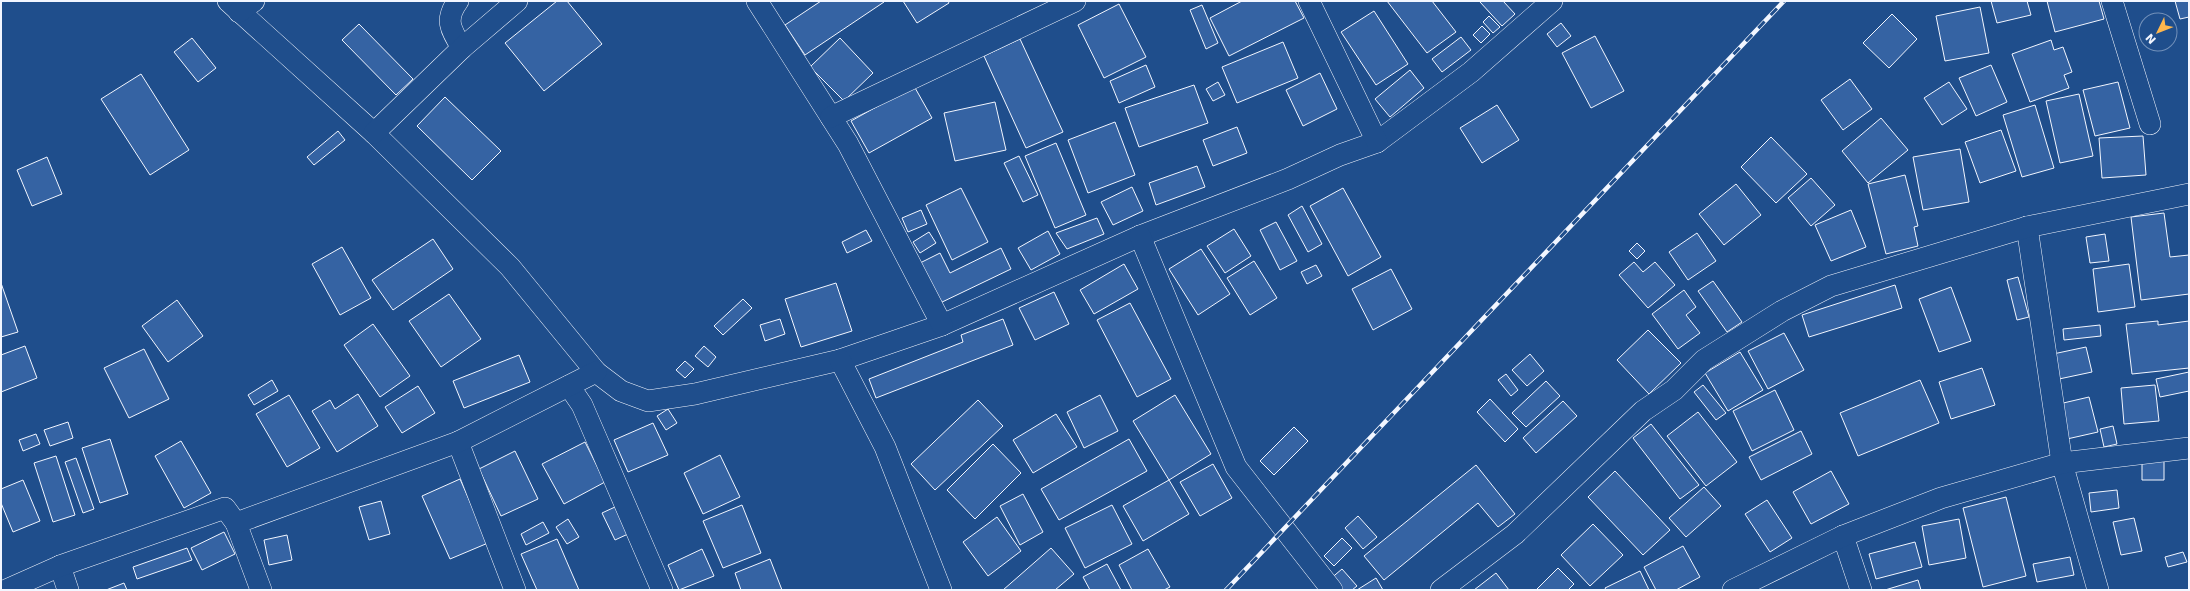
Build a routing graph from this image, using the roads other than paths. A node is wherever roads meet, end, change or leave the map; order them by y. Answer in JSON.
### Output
{"nodes":[{"id":1,"x":458,"y":1,"type":"edge"},
{"id":2,"x":517,"y":1,"type":"edge"},
{"id":3,"x":757,"y":1,"type":"edge"},
{"id":4,"x":1075,"y":1,"type":"edge"},
{"id":5,"x":1309,"y":1,"type":"edge"},
{"id":6,"x":1552,"y":1,"type":"edge"},
{"id":7,"x":2112,"y":1,"type":"edge"},
{"id":8,"x":241,"y":5,"type":"edge"},
{"id":9,"x":462,"y":48,"type":"junction"},
{"id":10,"x":831,"y":117,"type":"junction"},
{"id":11,"x":2150,"y":124,"type":"dead end"},
{"id":12,"x":374,"y":133,"type":"junction"},
{"id":13,"x":1377,"y":142,"type":"junction"},
{"id":14,"x":2189,"y":194,"type":"edge"},
{"id":15,"x":2027,"y":227,"type":"junction"},
{"id":16,"x":1140,"y":236,"type":"junction"},
{"id":17,"x":942,"y":325,"type":"junction"},
{"id":18,"x":840,"y":360,"type":"junction"},
{"id":19,"x":596,"y":372,"type":"junction"},
{"id":20,"x":569,"y":386,"type":"junction"},
{"id":21,"x":458,"y":442,"type":"junction"},
{"id":22,"x":2189,"y":448,"type":"edge"},
{"id":23,"x":2062,"y":463,"type":"junction"},
{"id":24,"x":236,"y":523,"type":"junction"},
{"id":25,"x":1843,"y":536,"type":"junction"},
{"id":26,"x":60,"y":566,"type":"junction"},
{"id":27,"x":1,"y":577,"type":"edge"},
{"id":28,"x":934,"y":588,"type":"edge"},
{"id":29,"x":1326,"y":588,"type":"edge"},
{"id":30,"x":6,"y":590,"type":"edge"},
{"id":31,"x":68,"y":590,"type":"edge"},
{"id":32,"x":261,"y":590,"type":"edge"},
{"id":33,"x":515,"y":590,"type":"edge"},
{"id":34,"x":662,"y":590,"type":"edge"},
{"id":35,"x":1441,"y":590,"type":"edge"},
{"id":36,"x":1733,"y":590,"type":"edge"},
{"id":37,"x":1861,"y":590,"type":"edge"},
{"id":38,"x":2098,"y":590,"type":"edge"}],
"edges":[{"from":1,"to":9,"type":"street"},
{"from":2,"to":9,"type":"street"},
{"from":3,"to":10,"type":"street"},
{"from":4,"to":10,"type":"street"},
{"from":5,"to":13,"type":"street"},
{"from":6,"to":13,"type":"street"},
{"from":7,"to":11,"type":"street"},
{"from":8,"to":12,"type":"street"},
{"from":9,"to":12,"type":"street"},
{"from":10,"to":17,"type":"street"},
{"from":12,"to":19,"type":"street"},
{"from":13,"to":16,"type":"street"},
{"from":14,"to":15,"type":"street"},
{"from":15,"to":23,"type":"street"},
{"from":15,"to":35,"type":"street"},
{"from":16,"to":17,"type":"street"},
{"from":16,"to":29,"type":"street"},
{"from":17,"to":18,"type":"street"},
{"from":18,"to":19,"type":"street"},
{"from":18,"to":28,"type":"street"},
{"from":19,"to":20,"type":"street"},
{"from":20,"to":21,"type":"street"},
{"from":20,"to":34,"type":"street"},
{"from":21,"to":24,"type":"street"},
{"from":21,"to":33,"type":"street"},
{"from":22,"to":23,"type":"street"},
{"from":23,"to":25,"type":"street"},
{"from":23,"to":38,"type":"street"},
{"from":24,"to":26,"type":"street"},
{"from":24,"to":32,"type":"street"},
{"from":25,"to":36,"type":"street"},
{"from":25,"to":37,"type":"street"},
{"from":26,"to":30,"type":"street"},
{"from":26,"to":31,"type":"street"},
{"from":27,"to":30,"type":"street"}]}
